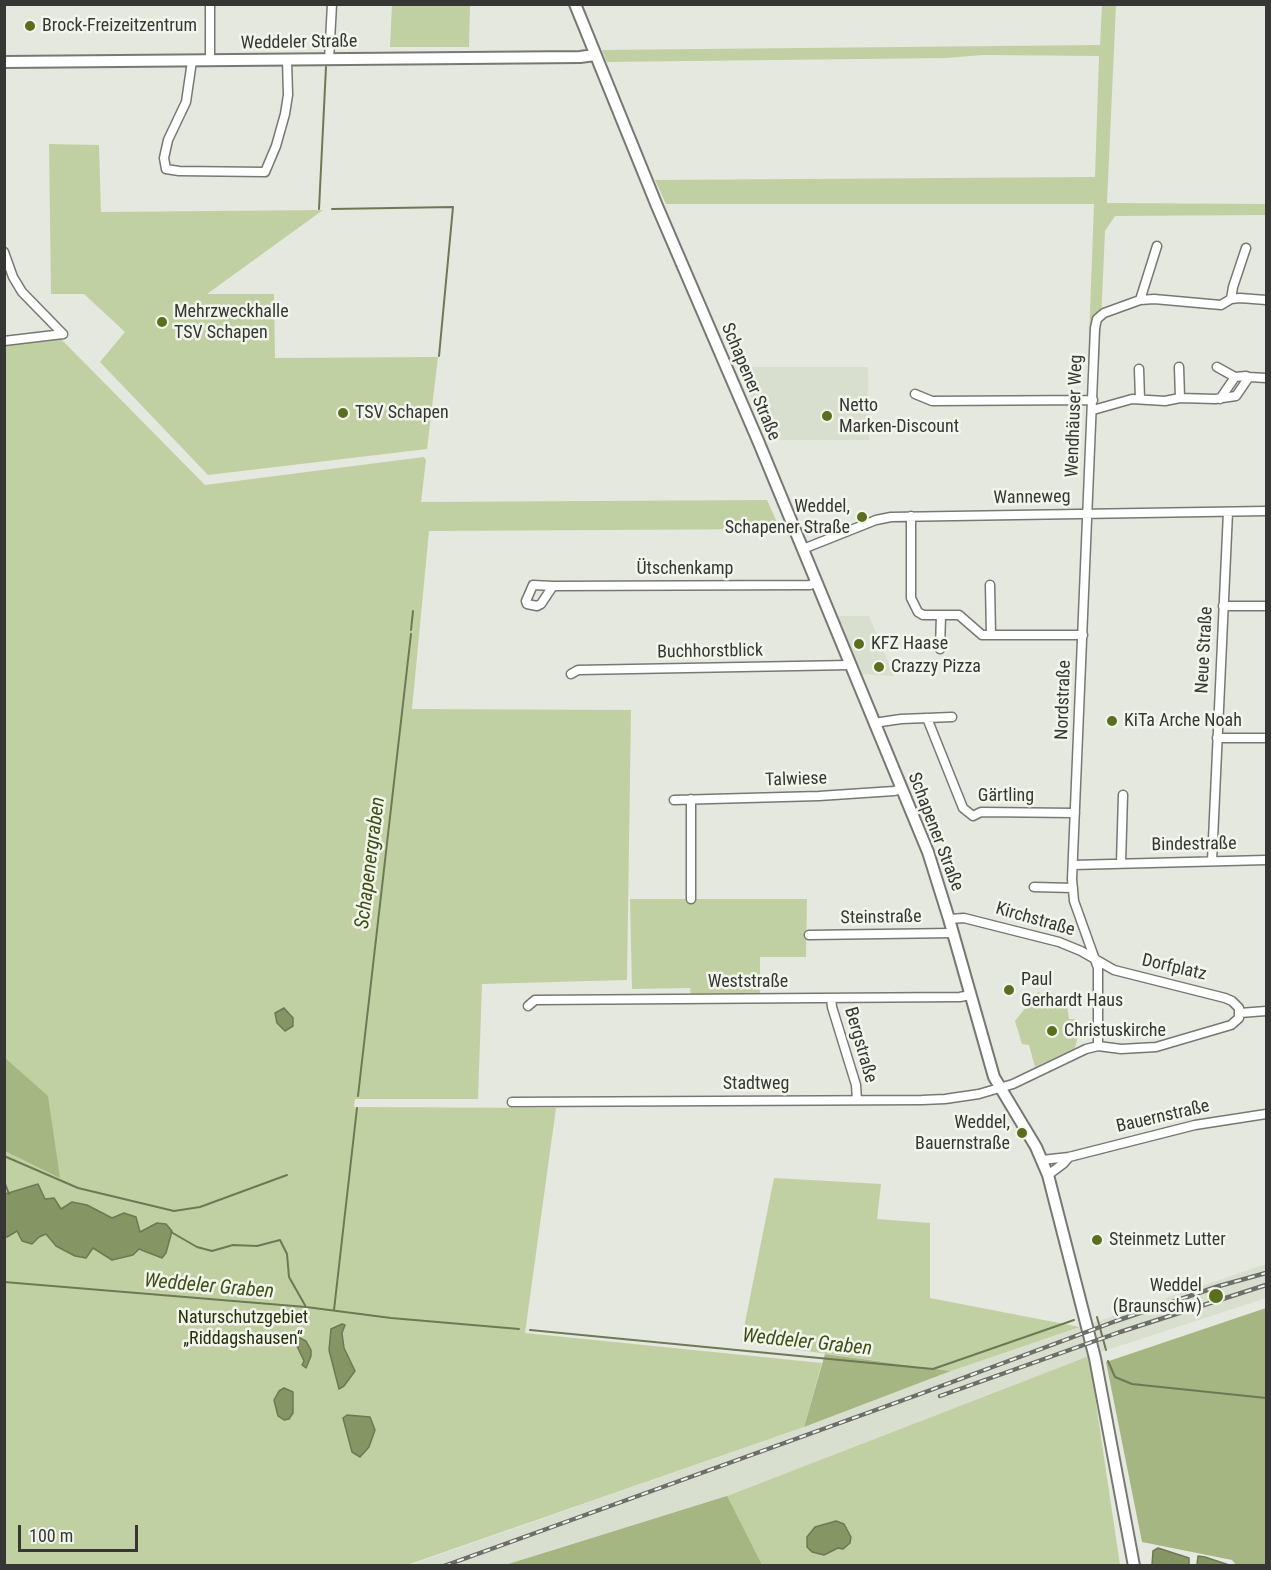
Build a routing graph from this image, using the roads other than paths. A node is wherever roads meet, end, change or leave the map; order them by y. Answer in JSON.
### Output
{"nodes":[{"id":1,"x":210,"y":4,"type":"edge"},
{"id":2,"x":332,"y":4,"type":"edge"},
{"id":3,"x":575,"y":4,"type":"edge"},
{"id":4,"x":595,"y":56,"type":"junction"},
{"id":5,"x":287,"y":60,"type":"junction"},
{"id":6,"x":329,"y":60,"type":"junction"},
{"id":7,"x":192,"y":61,"type":"junction"},
{"id":8,"x":210,"y":61,"type":"junction"},
{"id":9,"x":4,"y":62,"type":"edge"},
{"id":10,"x":1157,"y":246,"type":"dead end"},
{"id":11,"x":1246,"y":248,"type":"dead end"},
{"id":12,"x":4,"y":252,"type":"edge"},
{"id":13,"x":1231,"y":299,"type":"junction"},
{"id":14,"x":1140,"y":300,"type":"junction"},
{"id":15,"x":1266,"y":300,"type":"edge"},
{"id":16,"x":4,"y":340,"type":"edge"},
{"id":17,"x":1179,"y":367,"type":"dead end"},
{"id":18,"x":1217,"y":367,"type":"dead end"},
{"id":19,"x":1139,"y":369,"type":"dead end"},
{"id":20,"x":1235,"y":377,"type":"junction"},
{"id":21,"x":1249,"y":378,"type":"junction"},
{"id":22,"x":1266,"y":378,"type":"edge"},
{"id":23,"x":915,"y":394,"type":"dead end"},
{"id":24,"x":1180,"y":398,"type":"junction"},
{"id":25,"x":1140,"y":399,"type":"junction"},
{"id":26,"x":1220,"y":399,"type":"junction"},
{"id":27,"x":1093,"y":405,"type":"junction"},
{"id":28,"x":1266,"y":511,"type":"edge"},
{"id":29,"x":1228,"y":512,"type":"junction"},
{"id":30,"x":1088,"y":514,"type":"junction"},
{"id":31,"x":911,"y":516,"type":"junction"},
{"id":32,"x":803,"y":549,"type":"junction"},
{"id":33,"x":817,"y":582,"type":"junction"},
{"id":34,"x":990,"y":585,"type":"dead end"},
{"id":35,"x":553,"y":586,"type":"dead end"},
{"id":36,"x":1223,"y":606,"type":"junction"},
{"id":37,"x":1266,"y":606,"type":"edge"},
{"id":38,"x":941,"y":615,"type":"junction"},
{"id":39,"x":1083,"y":634,"type":"junction"},
{"id":40,"x":991,"y":635,"type":"junction"},
{"id":41,"x":940,"y":648,"type":"dead end"},
{"id":42,"x":850,"y":665,"type":"junction"},
{"id":43,"x":571,"y":674,"type":"dead end"},
{"id":44,"x":952,"y":717,"type":"dead end"},
{"id":45,"x":927,"y":718,"type":"junction"},
{"id":46,"x":874,"y":723,"type":"junction"},
{"id":47,"x":1217,"y":738,"type":"junction"},
{"id":48,"x":1266,"y":738,"type":"edge"},
{"id":49,"x":902,"y":789,"type":"junction"},
{"id":50,"x":1123,"y":795,"type":"dead end"},
{"id":51,"x":674,"y":800,"type":"dead end"},
{"id":52,"x":691,"y":800,"type":"junction"},
{"id":53,"x":1075,"y":813,"type":"junction"},
{"id":54,"x":1266,"y":860,"type":"edge"},
{"id":55,"x":1212,"y":861,"type":"junction"},
{"id":56,"x":1121,"y":863,"type":"junction"},
{"id":57,"x":1072,"y":865,"type":"junction"},
{"id":58,"x":1034,"y":887,"type":"dead end"},
{"id":59,"x":1073,"y":888,"type":"junction"},
{"id":60,"x":691,"y":899,"type":"dead end"},
{"id":61,"x":949,"y":919,"type":"junction"},
{"id":62,"x":953,"y":933,"type":"junction"},
{"id":63,"x":809,"y":935,"type":"dead end"},
{"id":64,"x":1096,"y":960,"type":"junction"},
{"id":65,"x":970,"y":995,"type":"junction"},
{"id":66,"x":831,"y":998,"type":"junction"},
{"id":67,"x":528,"y":1005,"type":"dead end"},
{"id":68,"x":1266,"y":1011,"type":"edge"},
{"id":69,"x":1240,"y":1013,"type":"junction"},
{"id":70,"x":1098,"y":1046,"type":"junction"},
{"id":71,"x":1000,"y":1088,"type":"junction"},
{"id":72,"x":857,"y":1100,"type":"junction"},
{"id":73,"x":512,"y":1102,"type":"dead end"},
{"id":74,"x":1266,"y":1114,"type":"edge"},
{"id":75,"x":1069,"y":1157,"type":"junction"},
{"id":76,"x":1042,"y":1160,"type":"junction"},
{"id":77,"x":1048,"y":1175,"type":"junction"},
{"id":78,"x":1134,"y":1566,"type":"edge"}],
"edges":[{"from":1,"to":8,"type":"street"},
{"from":2,"to":6,"type":"street"},
{"from":3,"to":4,"type":"street","name":"Schapener Straße"},
{"from":4,"to":6,"type":"street","name":"Weddeler Straße"},
{"from":4,"to":32,"type":"street","name":"Schapener Straße"},
{"from":5,"to":6,"type":"street","name":"Weddeler Straße"},
{"from":5,"to":7,"type":"street"},
{"from":5,"to":8,"type":"street","name":"Weddeler Straße"},
{"from":7,"to":8,"type":"street","name":"Weddeler Straße"},
{"from":7,"to":9,"type":"street","name":"Weddeler Straße"},
{"from":10,"to":14,"type":"street"},
{"from":11,"to":13,"type":"street"},
{"from":12,"to":16,"type":"street"},
{"from":13,"to":14,"type":"street"},
{"from":13,"to":15,"type":"street"},
{"from":14,"to":27,"type":"street","name":"Wendhäuser Weg"},
{"from":17,"to":24,"type":"street"},
{"from":18,"to":20,"type":"street"},
{"from":19,"to":25,"type":"street"},
{"from":20,"to":21,"type":"street"},
{"from":20,"to":26,"type":"street"},
{"from":21,"to":22,"type":"street"},
{"from":21,"to":26,"type":"street"},
{"from":23,"to":27,"type":"street"},
{"from":24,"to":25,"type":"street"},
{"from":24,"to":26,"type":"street"},
{"from":25,"to":27,"type":"street"},
{"from":27,"to":30,"type":"street","name":"Wendhäuser Weg"},
{"from":28,"to":29,"type":"street","name":"Wanneweg"},
{"from":29,"to":30,"type":"street","name":"Wanneweg"},
{"from":29,"to":36,"type":"street","name":"Neue Straße"},
{"from":30,"to":31,"type":"street","name":"Wanneweg"},
{"from":30,"to":39,"type":"street","name":"Nordstraße"},
{"from":31,"to":32,"type":"street","name":"Wanneweg"},
{"from":31,"to":38,"type":"street"},
{"from":32,"to":33,"type":"street","name":"Schapener Straße"},
{"from":33,"to":35,"type":"street","name":"Ütschenkamp"},
{"from":33,"to":42,"type":"street","name":"Schapener Straße"},
{"from":34,"to":40,"type":"street"},
{"from":36,"to":37,"type":"street"},
{"from":36,"to":47,"type":"street","name":"Neue Straße"},
{"from":38,"to":40,"type":"street"},
{"from":38,"to":41,"type":"street"},
{"from":39,"to":40,"type":"street"},
{"from":39,"to":53,"type":"street","name":"Nordstraße"},
{"from":42,"to":43,"type":"street","name":"Buchhorstblick"},
{"from":42,"to":46,"type":"street","name":"Schapener Straße"},
{"from":44,"to":45,"type":"street"},
{"from":45,"to":46,"type":"street"},
{"from":45,"to":53,"type":"street","name":"Gärtling"},
{"from":46,"to":49,"type":"street","name":"Schapener Straße"},
{"from":47,"to":48,"type":"street"},
{"from":47,"to":55,"type":"street","name":"Neue Straße"},
{"from":49,"to":52,"type":"street","name":"Talwiese"},
{"from":49,"to":61,"type":"street","name":"Schapener Straße"},
{"from":50,"to":56,"type":"street"},
{"from":51,"to":52,"type":"street","name":"Talwiese"},
{"from":52,"to":60,"type":"street"},
{"from":53,"to":57,"type":"street","name":"Nordstraße"},
{"from":54,"to":55,"type":"street","name":"Bindestraße"},
{"from":55,"to":56,"type":"street","name":"Bindestraße"},
{"from":56,"to":57,"type":"street","name":"Bindestraße"},
{"from":57,"to":59,"type":"street","name":"Nordstraße"},
{"from":58,"to":59,"type":"street"},
{"from":59,"to":64,"type":"street","name":"Nordstraße"},
{"from":61,"to":62,"type":"street","name":"Schapener Straße"},
{"from":61,"to":64,"type":"street","name":"Kirchstraße"},
{"from":62,"to":63,"type":"street","name":"Steinstraße"},
{"from":62,"to":65,"type":"street","name":"Schapener Straße"},
{"from":64,"to":69,"type":"street","name":"Dorfplatz"},
{"from":64,"to":70,"type":"street"},
{"from":65,"to":66,"type":"street","name":"Weststraße"},
{"from":65,"to":71,"type":"street","name":"Schapener Straße"},
{"from":66,"to":67,"type":"street","name":"Weststraße"},
{"from":66,"to":72,"type":"street","name":"Bergstraße"},
{"from":68,"to":69,"type":"street"},
{"from":69,"to":70,"type":"street"},
{"from":70,"to":71,"type":"street"},
{"from":71,"to":72,"type":"street","name":"Stadtweg"},
{"from":71,"to":76,"type":"street","name":"Schapener Straße"},
{"from":72,"to":73,"type":"street","name":"Stadtweg"},
{"from":74,"to":75,"type":"street","name":"Bauernstraße"},
{"from":75,"to":76,"type":"street","name":"Bauernstraße"},
{"from":75,"to":77,"type":"street","name":"Bauernstraße"},
{"from":76,"to":77,"type":"street","name":"Schapener Straße"},
{"from":77,"to":78,"type":"street","name":"Schapener Straße"}]}
